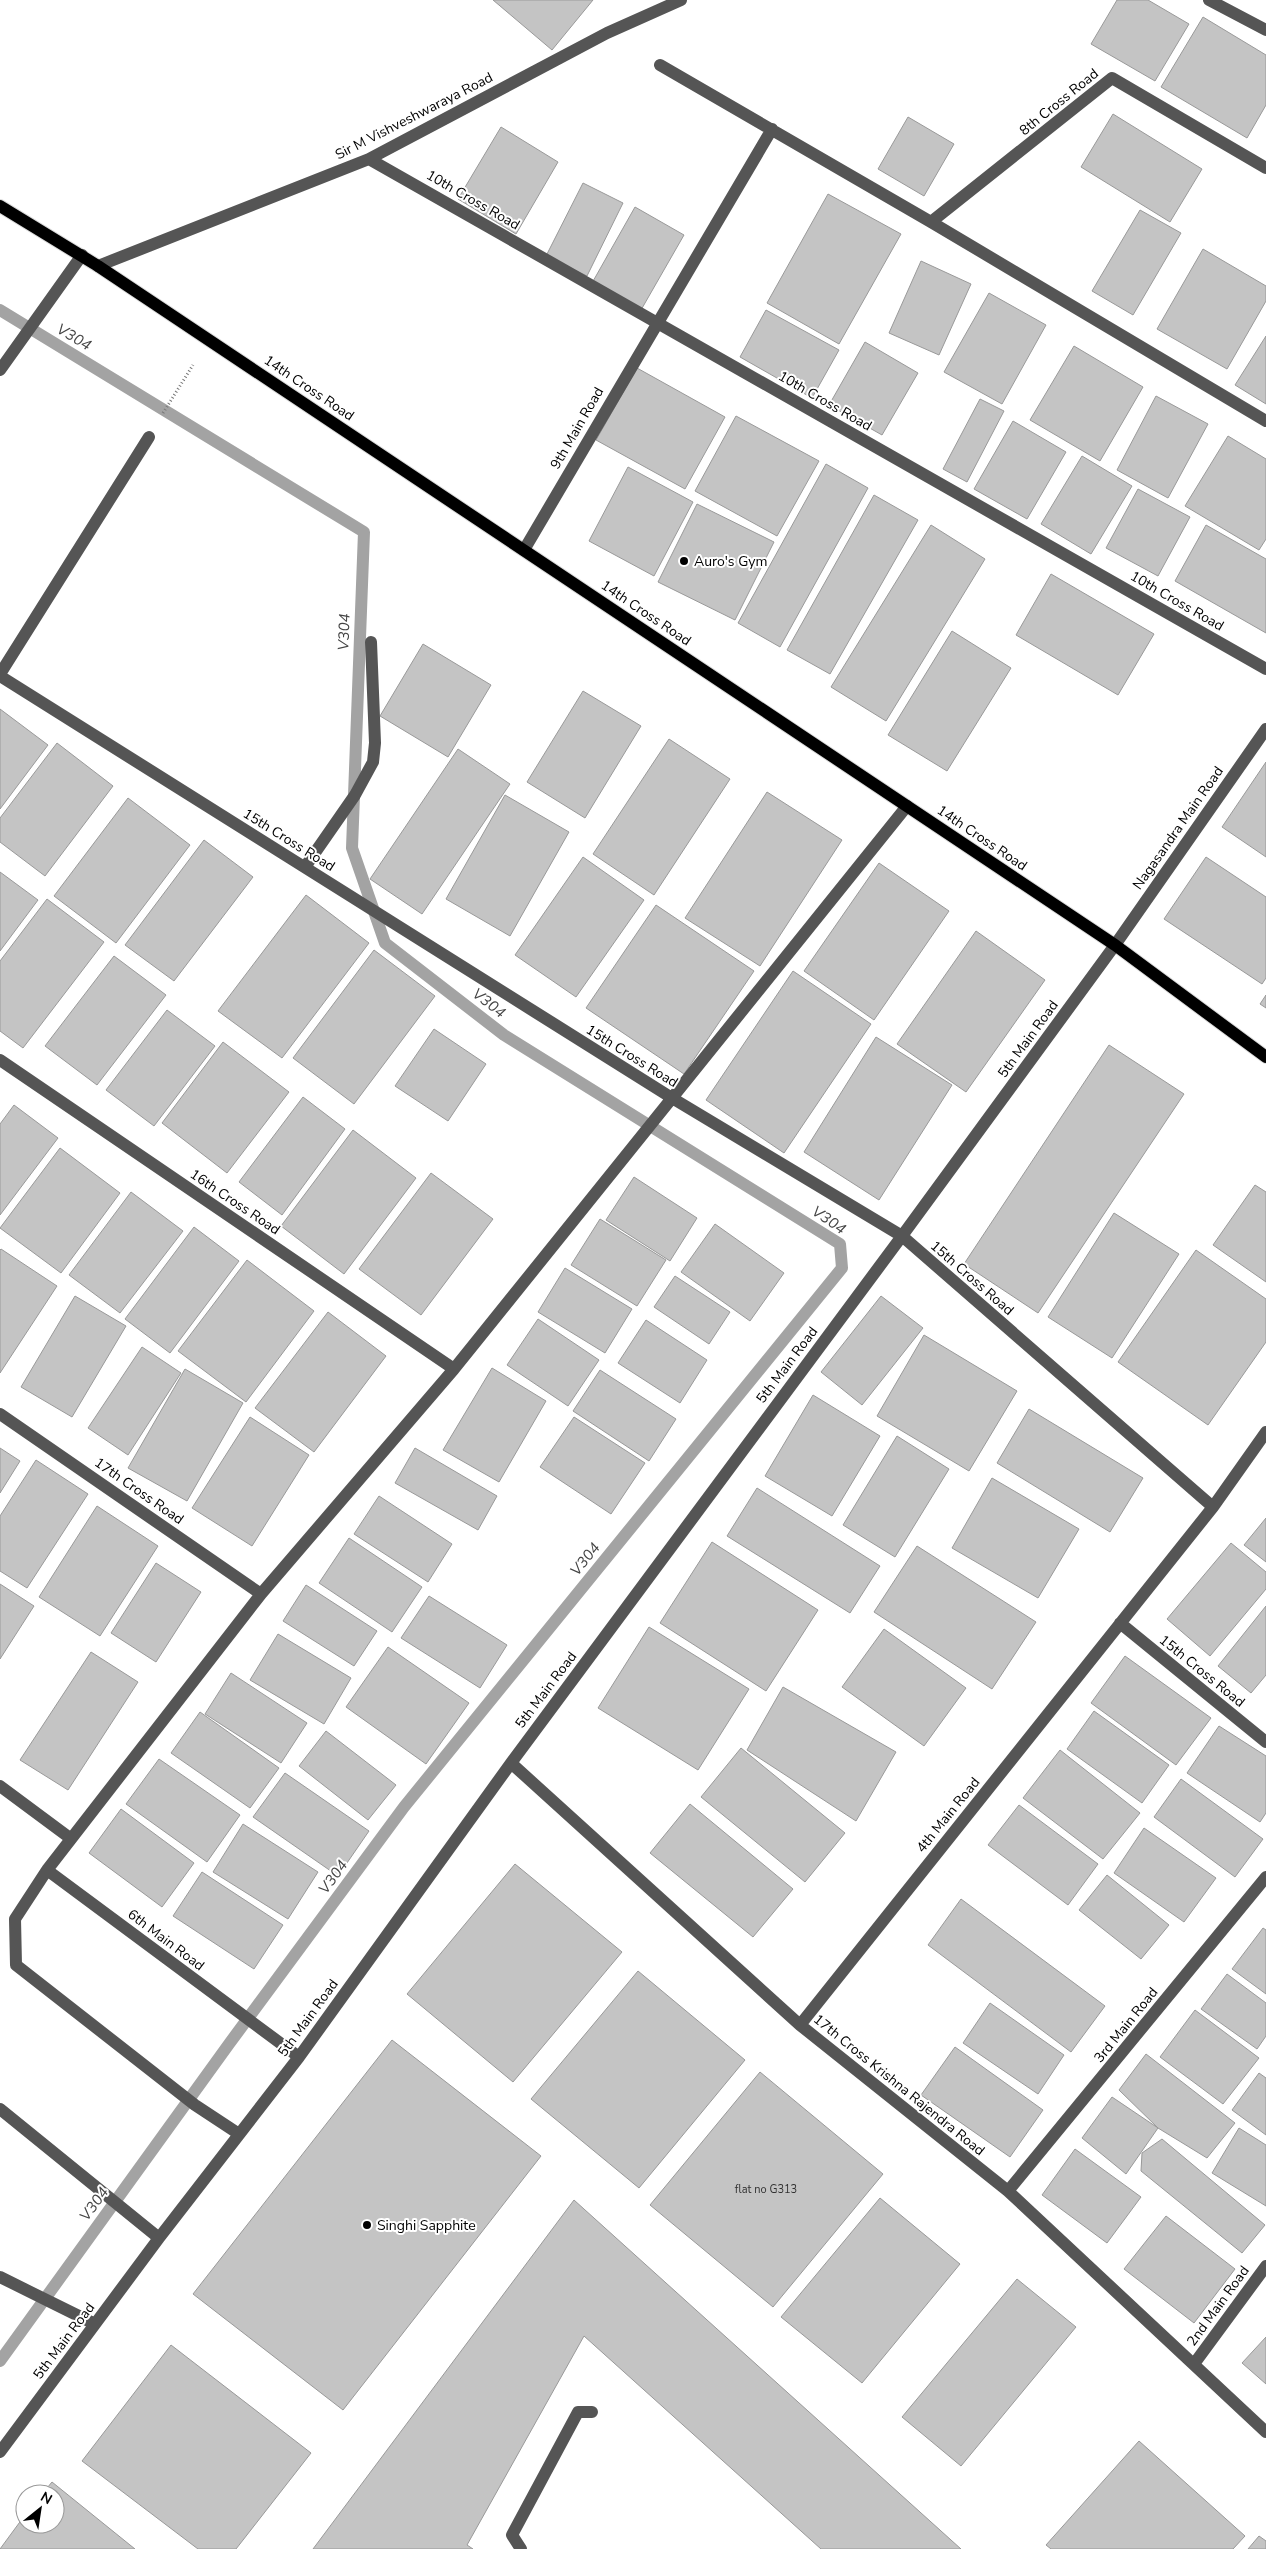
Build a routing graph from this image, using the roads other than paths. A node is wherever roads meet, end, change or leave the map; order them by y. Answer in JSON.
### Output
{"nodes":[{"id":1,"x":681,"y":0,"type":"edge"},
{"id":2,"x":1209,"y":0,"type":"edge"},
{"id":3,"x":1266,"y":30,"type":"edge"},
{"id":4,"x":660,"y":64,"type":"dead end"},
{"id":5,"x":772,"y":129,"type":"junction"},
{"id":6,"x":369,"y":158,"type":"junction"},
{"id":7,"x":1266,"y":168,"type":"edge"},
{"id":8,"x":0,"y":206,"type":"edge"},
{"id":9,"x":931,"y":222,"type":"junction"},
{"id":10,"x":82,"y":255,"type":"junction"},
{"id":11,"x":98,"y":266,"type":"junction"},
{"id":12,"x":656,"y":322,"type":"junction"},
{"id":13,"x":0,"y":370,"type":"edge"},
{"id":14,"x":1266,"y":421,"type":"edge"},
{"id":15,"x":149,"y":437,"type":"dead end"},
{"id":16,"x":524,"y":550,"type":"junction"},
{"id":17,"x":371,"y":642,"type":"dead end"},
{"id":18,"x":1266,"y":669,"type":"edge"},
{"id":19,"x":0,"y":675,"type":"edge"},
{"id":20,"x":1266,"y":729,"type":"edge"},
{"id":21,"x":908,"y":806,"type":"junction"},
{"id":22,"x":305,"y":867,"type":"junction"},
{"id":23,"x":1115,"y":945,"type":"junction"},
{"id":24,"x":1266,"y":1057,"type":"edge"},
{"id":25,"x":0,"y":1060,"type":"edge"},
{"id":26,"x":672,"y":1098,"type":"junction"},
{"id":27,"x":902,"y":1236,"type":"junction"},
{"id":28,"x":454,"y":1369,"type":"junction"},
{"id":29,"x":0,"y":1414,"type":"edge"},
{"id":30,"x":1265,"y":1435,"type":"edge"},
{"id":31,"x":1213,"y":1507,"type":"junction"},
{"id":32,"x":261,"y":1594,"type":"junction"},
{"id":33,"x":1120,"y":1624,"type":"junction"},
{"id":34,"x":1266,"y":1742,"type":"edge"},
{"id":35,"x":511,"y":1763,"type":"junction"},
{"id":36,"x":0,"y":1786,"type":"edge"},
{"id":37,"x":70,"y":1838,"type":"junction"},
{"id":38,"x":47,"y":1870,"type":"junction"},
{"id":39,"x":1266,"y":1877,"type":"edge"},
{"id":40,"x":800,"y":2025,"type":"junction"},
{"id":41,"x":299,"y":2057,"type":"junction"},
{"id":42,"x":0,"y":2109,"type":"edge"},
{"id":43,"x":239,"y":2134,"type":"junction"},
{"id":44,"x":1008,"y":2191,"type":"junction"},
{"id":45,"x":159,"y":2238,"type":"junction"},
{"id":46,"x":1266,"y":2266,"type":"edge"},
{"id":47,"x":0,"y":2277,"type":"edge"},
{"id":48,"x":95,"y":2324,"type":"junction"},
{"id":49,"x":1194,"y":2364,"type":"junction"},
{"id":50,"x":592,"y":2412,"type":"dead end"},
{"id":51,"x":1266,"y":2432,"type":"edge"},
{"id":52,"x":0,"y":2452,"type":"edge"},
{"id":53,"x":521,"y":2549,"type":"edge"}],
"edges":[{"from":1,"to":6,"type":"street","name":"Sir M Vishveshwaraya Road"},
{"from":2,"to":3,"type":"street"},
{"from":4,"to":5,"type":"street"},
{"from":5,"to":9,"type":"street"},
{"from":5,"to":12,"type":"street","name":"9th Main Road"},
{"from":6,"to":11,"type":"street","name":"Sir M Vishveshwaraya Road"},
{"from":6,"to":12,"type":"street","name":"10th Cross Road"},
{"from":7,"to":9,"type":"street","name":"8th Cross Road"},
{"from":8,"to":10,"type":"main road","name":"14th Cross Road"},
{"from":9,"to":14,"type":"street"},
{"from":10,"to":11,"type":"main road","name":"14th Cross Road"},
{"from":10,"to":13,"type":"street"},
{"from":11,"to":16,"type":"main road","name":"14th Cross Road"},
{"from":12,"to":16,"type":"street","name":"9th Main Road"},
{"from":12,"to":18,"type":"street","name":"10th Cross Road"},
{"from":15,"to":19,"type":"street"},
{"from":16,"to":21,"type":"main road","name":"14th Cross Road"},
{"from":17,"to":22,"type":"street"},
{"from":19,"to":22,"type":"street","name":"15th Cross Road"},
{"from":20,"to":23,"type":"street","name":"Nagasandra Main Road"},
{"from":21,"to":23,"type":"main road","name":"14th Cross Road"},
{"from":21,"to":26,"type":"street"},
{"from":22,"to":26,"type":"street","name":"15th Cross Road"},
{"from":23,"to":24,"type":"main road","name":"14th Cross Road"},
{"from":23,"to":27,"type":"street","name":"5th Main Road"},
{"from":25,"to":28,"type":"street","name":"16th Cross Road"},
{"from":26,"to":27,"type":"street","name":"15th Cross Road"},
{"from":26,"to":28,"type":"street"},
{"from":27,"to":31,"type":"street","name":"15th Cross Road"},
{"from":27,"to":35,"type":"street","name":"5th Main Road"},
{"from":28,"to":32,"type":"street"},
{"from":29,"to":32,"type":"street","name":"17th Cross Road"},
{"from":30,"to":31,"type":"street","name":"4th Main Road"},
{"from":31,"to":33,"type":"street","name":"4th Main Road"},
{"from":32,"to":37,"type":"street"},
{"from":33,"to":34,"type":"street","name":"15th Cross Road"},
{"from":33,"to":40,"type":"street","name":"4th Main Road"},
{"from":35,"to":40,"type":"street","name":"17th Cross Krishna Rajendra Road"},
{"from":35,"to":41,"type":"street","name":"5th Main Road"},
{"from":36,"to":37,"type":"street"},
{"from":37,"to":38,"type":"street"},
{"from":38,"to":41,"type":"street","name":"6th Main Road"},
{"from":38,"to":43,"type":"street"},
{"from":39,"to":44,"type":"street","name":"3rd Main Road"},
{"from":40,"to":44,"type":"street","name":"17th Cross Krishna Rajendra Road"},
{"from":41,"to":43,"type":"street","name":"5th Main Road"},
{"from":42,"to":45,"type":"street"},
{"from":43,"to":45,"type":"street","name":"5th Main Road"},
{"from":44,"to":49,"type":"street","name":"17th Cross Krishna Rajendra Road"},
{"from":45,"to":48,"type":"street","name":"5th Main Road"},
{"from":46,"to":49,"type":"street","name":"2nd Main Road"},
{"from":47,"to":48,"type":"street"},
{"from":48,"to":52,"type":"street","name":"5th Main Road"},
{"from":49,"to":51,"type":"street","name":"17th Cross Krishna Rajendra Road"},
{"from":50,"to":53,"type":"street"}]}
